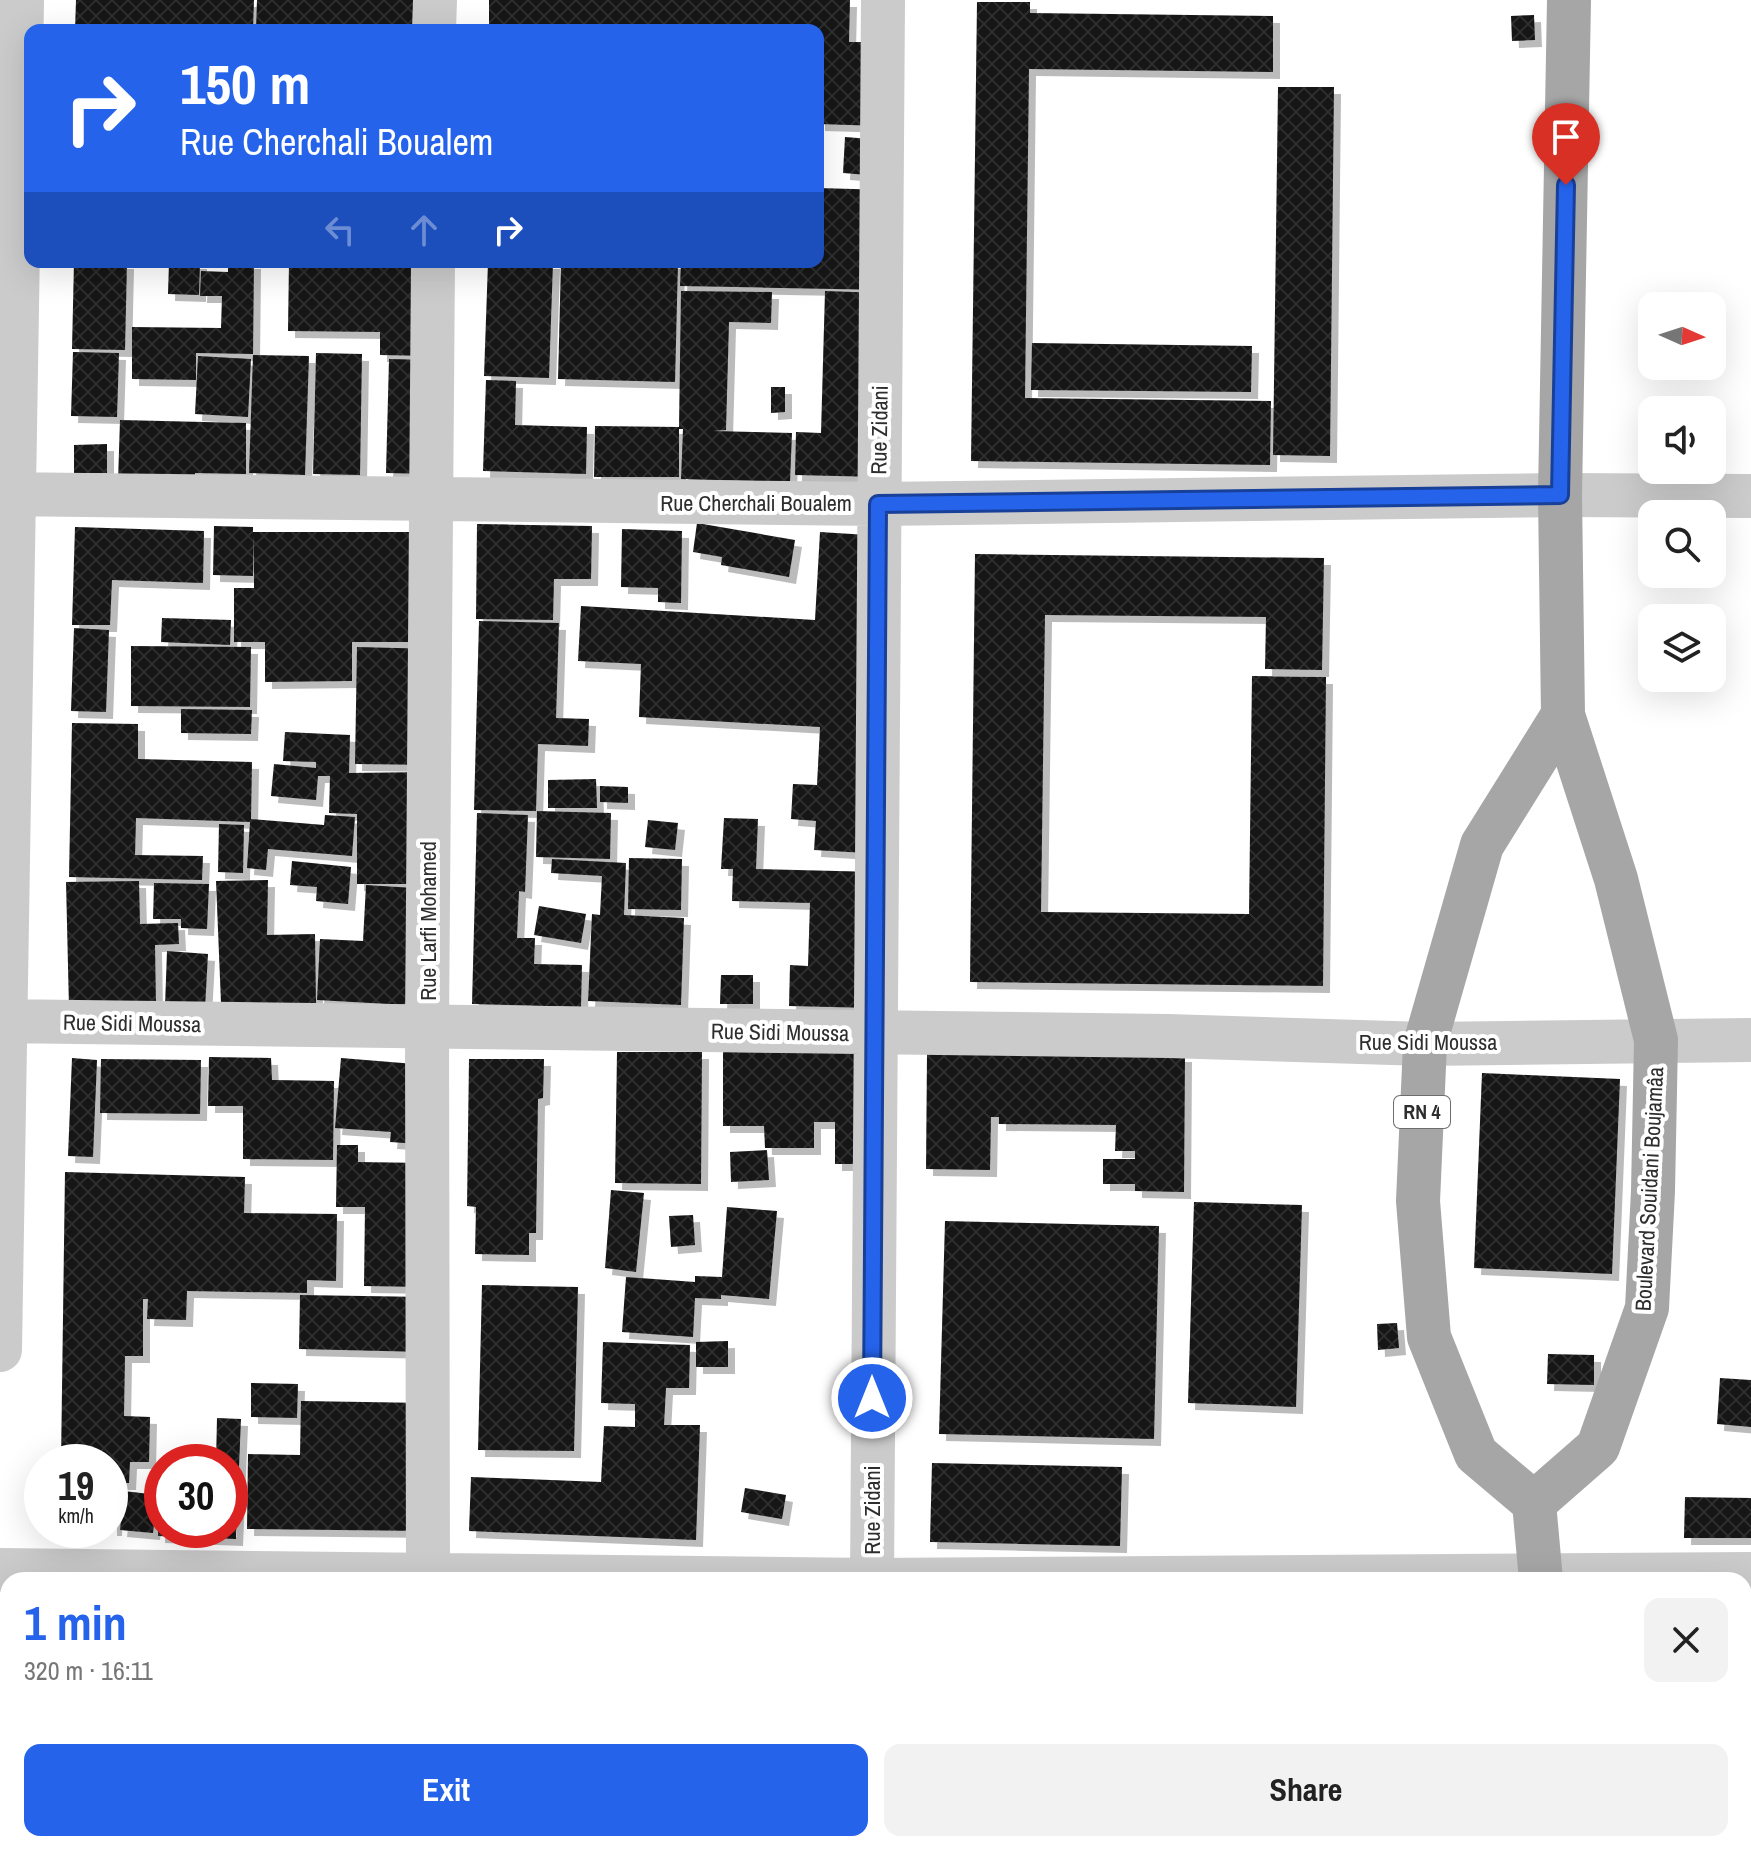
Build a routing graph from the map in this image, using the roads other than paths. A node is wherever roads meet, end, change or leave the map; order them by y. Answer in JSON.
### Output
{"nodes":[{"id":1,"x":22,"y":0,"type":"edge"},
{"id":2,"x":435,"y":0,"type":"edge"},
{"id":3,"x":883,"y":0,"type":"edge"},
{"id":4,"x":1569,"y":0,"type":"edge"},
{"id":5,"x":434,"y":24,"type":"edge"},
{"id":6,"x":433,"y":268,"type":"edge"},
{"id":7,"x":7,"y":494,"type":"edge"},
{"id":8,"x":1560,"y":495,"type":"junction"},
{"id":9,"x":1751,"y":496,"type":"edge"},
{"id":10,"x":431,"y":501,"type":"junction"},
{"id":11,"x":878,"y":504,"type":"junction"},
{"id":12,"x":1563,"y":715,"type":"junction"},
{"id":13,"x":2,"y":1021,"type":"edge"},
{"id":14,"x":427,"y":1026,"type":"junction"},
{"id":15,"x":873,"y":1034,"type":"junction"},
{"id":16,"x":1656,"y":1040,"type":"junction"},
{"id":17,"x":1751,"y":1040,"type":"edge"},
{"id":18,"x":1425,"y":1044,"type":"junction"},
{"id":19,"x":0,"y":1350,"type":"edge"},
{"id":20,"x":1534,"y":1503,"type":"junction"},
{"id":21,"x":0,"y":1570,"type":"edge"},
{"id":22,"x":143,"y":1572,"type":"edge"},
{"id":23,"x":428,"y":1572,"type":"edge"},
{"id":24,"x":872,"y":1572,"type":"edge"},
{"id":25,"x":1541,"y":1572,"type":"edge"}],
"edges":[{"from":1,"to":7,"type":"street"},
{"from":2,"to":5,"type":"street"},
{"from":3,"to":11,"type":"street","name":"Rue Zidani"},
{"from":4,"to":8,"type":"main road","name":"Boulevard Souidani Boujamâa"},
{"from":6,"to":10,"type":"street","name":"Rue Larfi Mohamed"},
{"from":7,"to":10,"type":"street","name":"Rue Cherchali Boualem"},
{"from":7,"to":13,"type":"street"},
{"from":8,"to":9,"type":"street","name":"Rue Cherchali Boualem"},
{"from":8,"to":11,"type":"street","name":"Rue Cherchali Boualem"},
{"from":8,"to":12,"type":"main road","name":"Boulevard Souidani Boujamâa"},
{"from":10,"to":11,"type":"street","name":"Rue Cherchali Boualem"},
{"from":10,"to":14,"type":"street","name":"Rue Larfi Mohamed"},
{"from":11,"to":15,"type":"street","name":"Rue Zidani"},
{"from":12,"to":16,"type":"main road","name":"Boulevard Souidani Boujamâa"},
{"from":12,"to":18,"type":"main road","number":"RN 4"},
{"from":13,"to":14,"type":"street","name":"Rue Sidi Moussa"},
{"from":13,"to":19,"type":"street"},
{"from":14,"to":15,"type":"street","name":"Rue Sidi Moussa"},
{"from":14,"to":23,"type":"street","name":"Rue Larfi Mohamed"},
{"from":15,"to":18,"type":"street","name":"Rue Sidi Moussa"},
{"from":15,"to":24,"type":"street","name":"Rue Zidani"},
{"from":16,"to":17,"type":"street","name":"Rue Sidi Moussa"},
{"from":16,"to":18,"type":"street","name":"Rue Sidi Moussa"},
{"from":16,"to":20,"type":"main road","name":"Boulevard Souidani Boujamâa"},
{"from":18,"to":20,"type":"main road","number":"RN 4"},
{"from":20,"to":25,"type":"main road"},
{"from":21,"to":22,"type":"street"}]}
